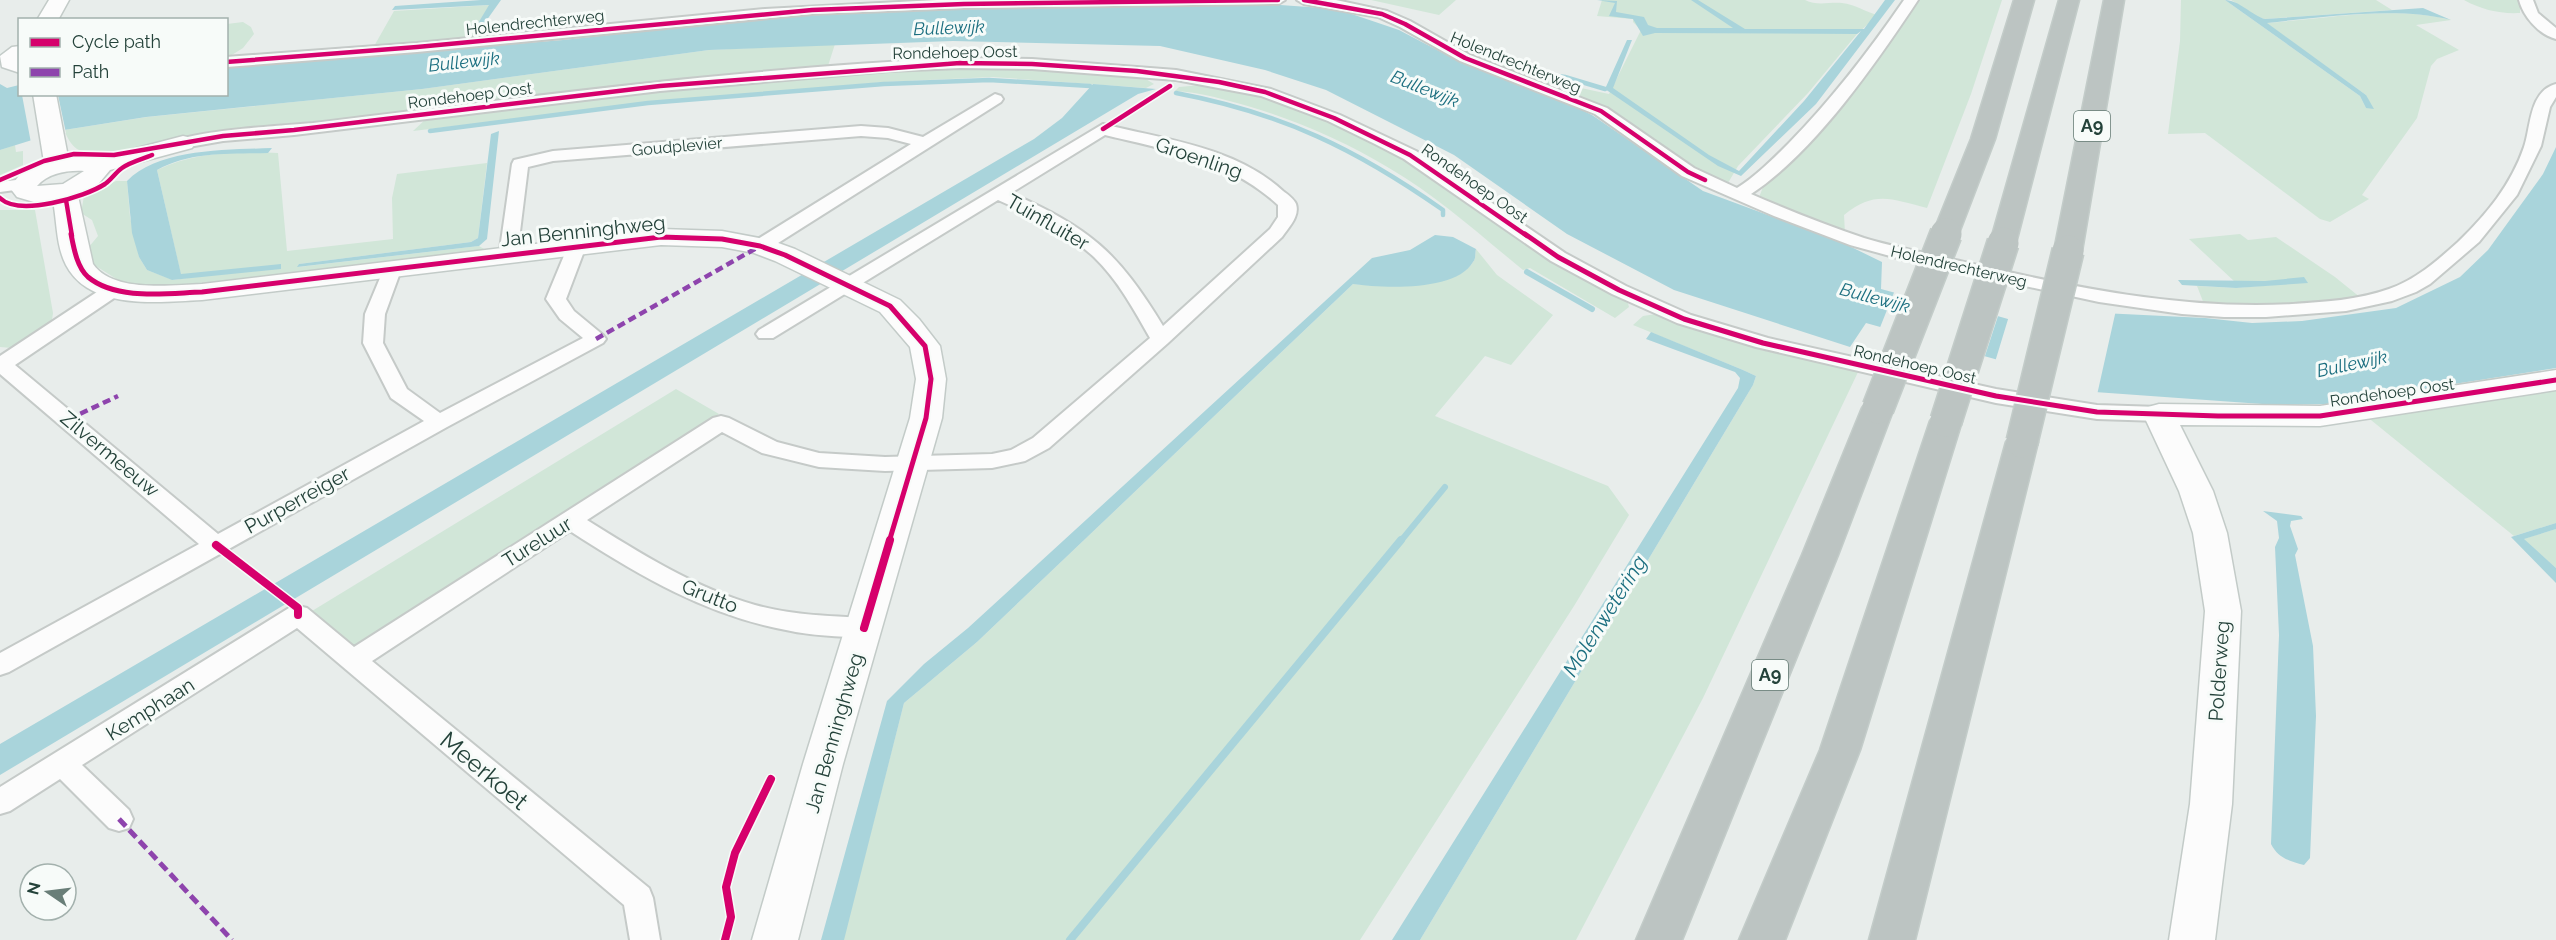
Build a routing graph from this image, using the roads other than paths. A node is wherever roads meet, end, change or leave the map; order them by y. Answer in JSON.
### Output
{"nodes":[{"id":1,"x":59,"y":0,"type":"edge"},
{"id":2,"x":1278,"y":0,"type":"edge"},
{"id":3,"x":1304,"y":0,"type":"edge"},
{"id":4,"x":1911,"y":0,"type":"edge"},
{"id":5,"x":2024,"y":0,"type":"edge"},
{"id":6,"x":2069,"y":0,"type":"edge"},
{"id":7,"x":2114,"y":0,"type":"edge"},
{"id":8,"x":2526,"y":0,"type":"edge"},
{"id":9,"x":768,"y":7,"type":"edge"},
{"id":10,"x":48,"y":18,"type":"edge"},
{"id":11,"x":2556,"y":35,"type":"edge"},
{"id":12,"x":228,"y":62,"type":"edge"},
{"id":13,"x":2556,"y":89,"type":"edge"},
{"id":14,"x":44,"y":96,"type":"edge"},
{"id":15,"x":995,"y":99,"type":"dead end"},
{"id":16,"x":183,"y":143,"type":"joint"},
{"id":17,"x":926,"y":143,"type":"junction"},
{"id":18,"x":61,"y":179,"type":"junction"},
{"id":19,"x":12,"y":185,"type":"edge"},
{"id":20,"x":997,"y":193,"type":"junction"},
{"id":21,"x":1738,"y":195,"type":"junction"},
{"id":22,"x":577,"y":246,"type":"junction"},
{"id":23,"x":760,"y":246,"type":"junction"},
{"id":24,"x":508,"y":256,"type":"junction"},
{"id":25,"x":392,"y":270,"type":"junction"},
{"id":26,"x":844,"y":283,"type":"junction"},
{"id":27,"x":113,"y":290,"type":"junction"},
{"id":28,"x":766,"y":334,"type":"dead end"},
{"id":29,"x":1161,"y":339,"type":"junction"},
{"id":30,"x":1,"y":364,"type":"edge"},
{"id":31,"x":2556,"y":380,"type":"edge"},
{"id":32,"x":2159,"y":414,"type":"junction"},
{"id":33,"x":439,"y":422,"type":"junction"},
{"id":34,"x":722,"y":423,"type":"joint"},
{"id":35,"x":914,"y":463,"type":"junction"},
{"id":36,"x":570,"y":521,"type":"junction"},
{"id":37,"x":216,"y":545,"type":"junction"},
{"id":38,"x":298,"y":615,"type":"joint"},
{"id":39,"x":864,"y":628,"type":"junction"},
{"id":40,"x":352,"y":661,"type":"junction"},
{"id":41,"x":0,"y":665,"type":"edge"},
{"id":42,"x":63,"y":764,"type":"junction"},
{"id":43,"x":0,"y":802,"type":"edge"},
{"id":44,"x":119,"y":819,"type":"dead end"},
{"id":45,"x":645,"y":940,"type":"edge"},
{"id":46,"x":775,"y":940,"type":"edge"},
{"id":47,"x":1659,"y":940,"type":"edge"},
{"id":48,"x":1761,"y":940,"type":"edge"},
{"id":49,"x":1892,"y":940,"type":"edge"},
{"id":50,"x":2192,"y":940,"type":"edge"}],
"edges":[{"from":1,"to":10,"type":"street"},
{"from":2,"to":9,"type":"street","name":"Holendrechterweg"},
{"from":3,"to":21,"type":"street","name":"Holendrechterweg"},
{"from":4,"to":21,"type":"street"},
{"from":5,"to":47,"type":"highway","number":"A9","bridge":true},
{"from":6,"to":48,"type":"highway","bridge":true},
{"from":7,"to":49,"type":"highway","number":"A9","bridge":true},
{"from":8,"to":11,"type":"street"},
{"from":9,"to":12,"type":"street","name":"Holendrechterweg"},
{"from":13,"to":21,"type":"street","name":"Holendrechterweg"},
{"from":14,"to":18,"type":"street","name":"Jan Benninghweg"},
{"from":15,"to":17,"type":"street"},
{"from":16,"to":18,"type":"street","name":"Rondehoep Oost"},
{"from":16,"to":32,"type":"street","name":"Rondehoep Oost"},
{"from":17,"to":23,"type":"street"},
{"from":17,"to":24,"type":"street","name":"Goudplevier"},
{"from":18,"to":19,"type":"street"},
{"from":18,"to":27,"type":"street","name":"Jan Benninghweg"},
{"from":20,"to":26,"type":"street","name":"Groenling"},
{"from":20,"to":29,"type":"street","name":"Tuinfluiter"},
{"from":20,"to":29,"type":"street","name":"Groenling"},
{"from":22,"to":23,"type":"street","name":"Jan Benninghweg"},
{"from":22,"to":24,"type":"street","name":"Jan Benninghweg"},
{"from":22,"to":33,"type":"street","name":"Purperreiger"},
{"from":23,"to":26,"type":"street","name":"Jan Benninghweg"},
{"from":24,"to":25,"type":"street","name":"Jan Benninghweg"},
{"from":25,"to":27,"type":"street","name":"Jan Benninghweg"},
{"from":25,"to":33,"type":"street"},
{"from":26,"to":28,"type":"street","name":"Groenling"},
{"from":26,"to":35,"type":"street","name":"Jan Benninghweg"},
{"from":27,"to":30,"type":"street"},
{"from":29,"to":35,"type":"street","name":"Groenling"},
{"from":30,"to":37,"type":"street","name":"Zilvermeeuw"},
{"from":31,"to":32,"type":"street","name":"Rondehoep Oost"},
{"from":32,"to":50,"type":"street","name":"Polderweg"},
{"from":33,"to":37,"type":"street","name":"Purperreiger"},
{"from":34,"to":35,"type":"street","name":"Groenling"},
{"from":34,"to":36,"type":"street","name":"Tureluur"},
{"from":35,"to":39,"type":"street","name":"Jan Benninghweg"},
{"from":36,"to":39,"type":"street","name":"Grutto"},
{"from":36,"to":40,"type":"street","name":"Tureluur"},
{"from":37,"to":41,"type":"street","name":"Purperreiger"},
{"from":38,"to":40,"type":"street","name":"Meerkoet"},
{"from":38,"to":42,"type":"street","name":"Kemphaan"},
{"from":39,"to":46,"type":"street","name":"Jan Benninghweg"},
{"from":40,"to":45,"type":"street","name":"Meerkoet"},
{"from":42,"to":43,"type":"street","name":"Kemphaan"},
{"from":42,"to":44,"type":"street"}]}
